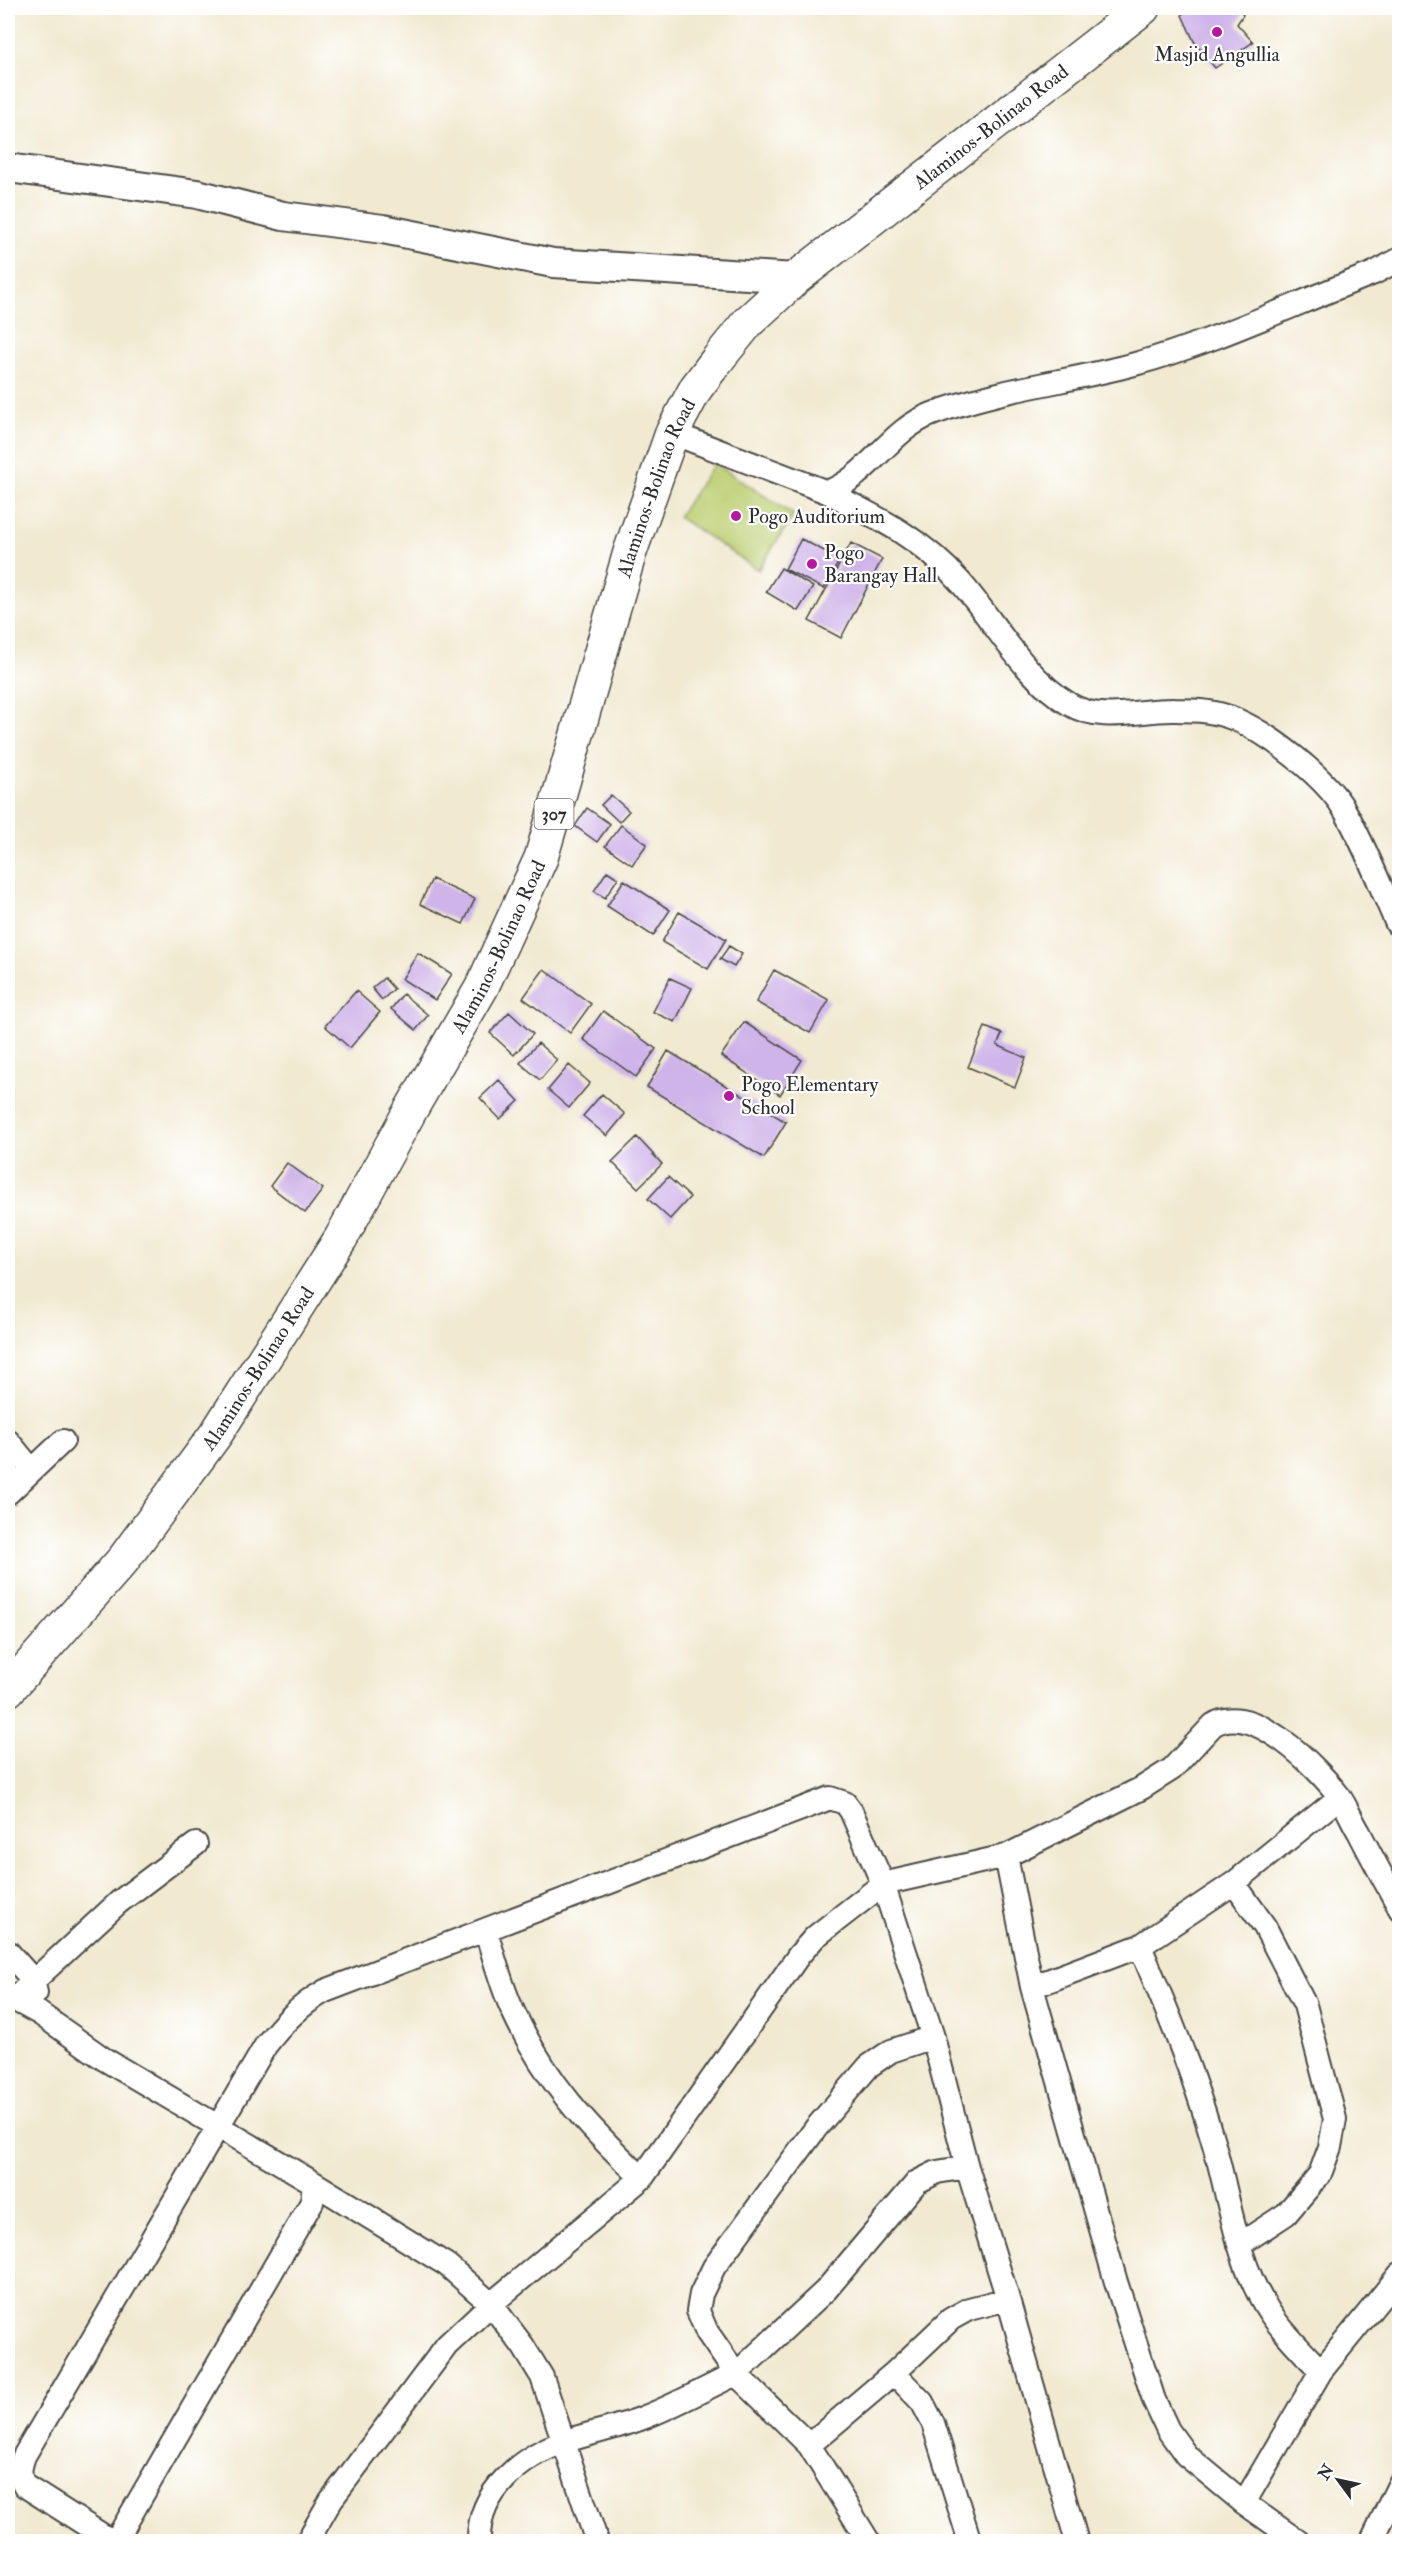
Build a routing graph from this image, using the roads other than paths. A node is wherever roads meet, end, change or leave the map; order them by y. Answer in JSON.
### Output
{"nodes":[{"id":1,"x":1143,"y":8,"type":"edge"},
{"id":2,"x":8,"y":168,"type":"edge"},
{"id":3,"x":1400,"y":259,"type":"edge"},
{"id":4,"x":796,"y":278,"type":"junction"},
{"id":5,"x":672,"y":433,"type":"junction"},
{"id":6,"x":827,"y":492,"type":"junction"},
{"id":7,"x":1397,"y":924,"type":"dead end"},
{"id":8,"x":8,"y":1441,"type":"edge"},
{"id":9,"x":63,"y":1441,"type":"dead end"},
{"id":10,"x":31,"y":1469,"type":"junction"},
{"id":11,"x":8,"y":1493,"type":"edge"},
{"id":12,"x":8,"y":1690,"type":"edge"},
{"id":13,"x":1340,"y":1797,"type":"junction"},
{"id":14,"x":196,"y":1844,"type":"dead end"},
{"id":15,"x":1006,"y":1856,"type":"junction"},
{"id":16,"x":1234,"y":1882,"type":"junction"},
{"id":17,"x":883,"y":1884,"type":"junction"},
{"id":18,"x":1400,"y":1909,"type":"edge"},
{"id":19,"x":486,"y":1931,"type":"junction"},
{"id":20,"x":1140,"y":1946,"type":"junction"},
{"id":21,"x":8,"y":1952,"type":"edge"},
{"id":22,"x":33,"y":1980,"type":"junction"},
{"id":23,"x":1032,"y":1987,"type":"junction"},
{"id":24,"x":10,"y":1998,"type":"edge"},
{"id":25,"x":39,"y":2013,"type":"junction"},
{"id":26,"x":933,"y":2037,"type":"junction"},
{"id":27,"x":218,"y":2127,"type":"junction"},
{"id":28,"x":967,"y":2167,"type":"junction"},
{"id":29,"x":642,"y":2178,"type":"junction"},
{"id":30,"x":314,"y":2183,"type":"junction"},
{"id":31,"x":1239,"y":2245,"type":"junction"},
{"id":32,"x":1400,"y":2274,"type":"edge"},
{"id":33,"x":1008,"y":2299,"type":"junction"},
{"id":34,"x":492,"y":2304,"type":"junction"},
{"id":35,"x":1321,"y":2371,"type":"junction"},
{"id":36,"x":894,"y":2373,"type":"junction"},
{"id":37,"x":735,"y":2374,"type":"junction"},
{"id":38,"x":563,"y":2442,"type":"junction"},
{"id":39,"x":809,"y":2445,"type":"junction"},
{"id":40,"x":1400,"y":2483,"type":"edge"},
{"id":41,"x":1244,"y":2503,"type":"junction"},
{"id":42,"x":114,"y":2541,"type":"edge"},
{"id":43,"x":307,"y":2541,"type":"edge"},
{"id":44,"x":479,"y":2541,"type":"edge"},
{"id":45,"x":597,"y":2541,"type":"edge"},
{"id":46,"x":869,"y":2541,"type":"edge"},
{"id":47,"x":970,"y":2541,"type":"edge"},
{"id":48,"x":1077,"y":2541,"type":"edge"},
{"id":49,"x":1299,"y":2541,"type":"edge"},
{"id":50,"x":1371,"y":2541,"type":"edge"}],
"edges":[{"from":1,"to":4,"type":"main road","name":"Alaminos-Bolinao Road","number":"307"},
{"from":2,"to":4,"type":"street"},
{"from":3,"to":6,"type":"street"},
{"from":4,"to":5,"type":"main road","name":"Alaminos-Bolinao Road","number":"307"},
{"from":5,"to":6,"type":"street"},
{"from":5,"to":12,"type":"main road","name":"Alaminos-Bolinao Road","number":"307"},
{"from":6,"to":7,"type":"street"},
{"from":8,"to":10,"type":"street"},
{"from":9,"to":10,"type":"street"},
{"from":10,"to":11,"type":"street"},
{"from":13,"to":15,"type":"street"},
{"from":13,"to":16,"type":"street"},
{"from":13,"to":18,"type":"street"},
{"from":14,"to":22,"type":"street"},
{"from":15,"to":17,"type":"street"},
{"from":15,"to":23,"type":"street"},
{"from":16,"to":20,"type":"street"},
{"from":16,"to":31,"type":"street"},
{"from":17,"to":19,"type":"street"},
{"from":17,"to":26,"type":"street"},
{"from":17,"to":29,"type":"street"},
{"from":19,"to":27,"type":"street"},
{"from":19,"to":29,"type":"street"},
{"from":20,"to":23,"type":"street"},
{"from":20,"to":31,"type":"street"},
{"from":21,"to":22,"type":"street"},
{"from":22,"to":24,"type":"street"},
{"from":22,"to":25,"type":"street"},
{"from":23,"to":41,"type":"street"},
{"from":24,"to":25,"type":"street"},
{"from":25,"to":27,"type":"street"},
{"from":26,"to":28,"type":"street"},
{"from":26,"to":37,"type":"street"},
{"from":27,"to":30,"type":"street"},
{"from":27,"to":42,"type":"street"},
{"from":28,"to":33,"type":"street"},
{"from":28,"to":37,"type":"street"},
{"from":29,"to":34,"type":"street"},
{"from":30,"to":34,"type":"street"},
{"from":30,"to":42,"type":"street"},
{"from":31,"to":35,"type":"street"},
{"from":32,"to":35,"type":"street"},
{"from":33,"to":36,"type":"street"},
{"from":33,"to":48,"type":"street"},
{"from":34,"to":38,"type":"street"},
{"from":34,"to":43,"type":"street"},
{"from":35,"to":41,"type":"street"},
{"from":36,"to":39,"type":"street"},
{"from":36,"to":47,"type":"street"},
{"from":37,"to":38,"type":"street"},
{"from":37,"to":39,"type":"street"},
{"from":38,"to":44,"type":"street"},
{"from":38,"to":45,"type":"street"},
{"from":39,"to":46,"type":"street"},
{"from":40,"to":50,"type":"street"},
{"from":41,"to":49,"type":"street"}]}
